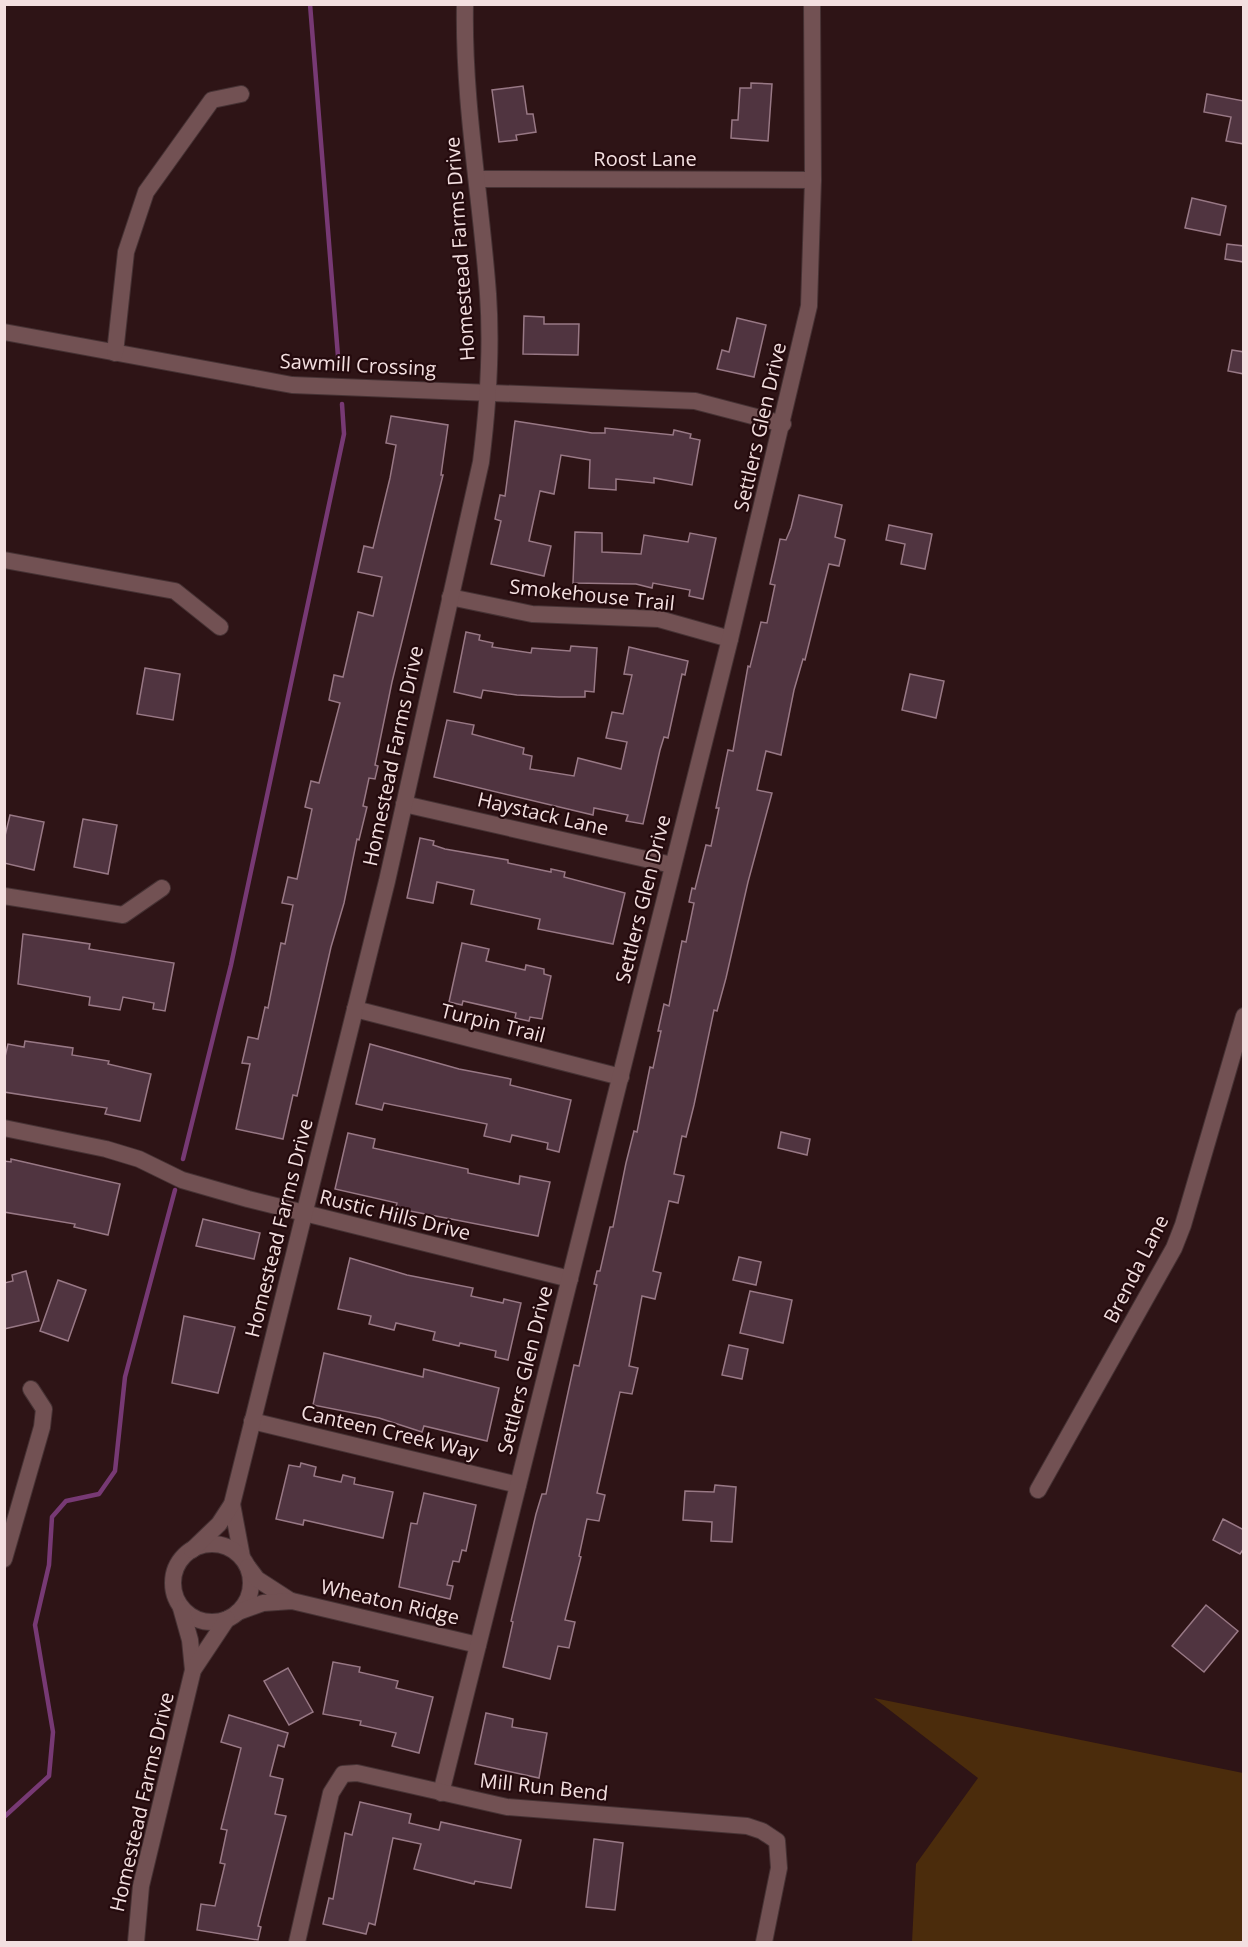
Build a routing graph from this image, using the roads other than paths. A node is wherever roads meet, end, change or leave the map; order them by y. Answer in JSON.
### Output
{"nodes":[{"id":1,"x":465,"y":4,"type":"edge"},
{"id":2,"x":812,"y":4,"type":"edge"},
{"id":3,"x":241,"y":94,"type":"dead end"},
{"id":4,"x":478,"y":179,"type":"junction"},
{"id":5,"x":813,"y":180,"type":"junction"},
{"id":6,"x":4,"y":332,"type":"edge"},
{"id":7,"x":115,"y":353,"type":"junction"},
{"id":8,"x":490,"y":393,"type":"junction"},
{"id":9,"x":783,"y":424,"type":"junction"},
{"id":10,"x":4,"y":560,"type":"edge"},
{"id":11,"x":450,"y":597,"type":"junction"},
{"id":12,"x":220,"y":627,"type":"dead end"},
{"id":13,"x":730,"y":639,"type":"junction"},
{"id":14,"x":404,"y":804,"type":"junction"},
{"id":15,"x":672,"y":865,"type":"junction"},
{"id":16,"x":162,"y":888,"type":"dead end"},
{"id":17,"x":4,"y":896,"type":"edge"},
{"id":18,"x":355,"y":1009,"type":"junction"},
{"id":19,"x":1244,"y":1016,"type":"edge"},
{"id":20,"x":621,"y":1077,"type":"junction"},
{"id":21,"x":4,"y":1128,"type":"edge"},
{"id":22,"x":304,"y":1214,"type":"junction"},
{"id":23,"x":570,"y":1279,"type":"junction"},
{"id":24,"x":31,"y":1389,"type":"dead end"},
{"id":25,"x":252,"y":1421,"type":"junction"},
{"id":26,"x":518,"y":1485,"type":"junction"},
{"id":27,"x":1038,"y":1490,"type":"dead end"},
{"id":28,"x":232,"y":1504,"type":"junction"},
{"id":29,"x":192,"y":1550,"type":"junction"},
{"id":30,"x":4,"y":1559,"type":"edge"},
{"id":31,"x":244,"y":1562,"type":"junction"},
{"id":32,"x":292,"y":1601,"type":"junction"},
{"id":33,"x":181,"y":1608,"type":"junction"},
{"id":34,"x":233,"y":1616,"type":"junction"},
{"id":35,"x":478,"y":1644,"type":"junction"},
{"id":36,"x":193,"y":1670,"type":"junction"},
{"id":37,"x":441,"y":1793,"type":"junction"},
{"id":38,"x":136,"y":1942,"type":"edge"},
{"id":39,"x":297,"y":1942,"type":"edge"},
{"id":40,"x":764,"y":1942,"type":"edge"}],
"edges":[{"from":1,"to":4,"type":"street","name":"Homestead Farms Drive"},
{"from":2,"to":5,"type":"street","name":"Settlers Glen Drive"},
{"from":3,"to":7,"type":"street"},
{"from":4,"to":5,"type":"street","name":"Roost Lane"},
{"from":4,"to":8,"type":"street","name":"Homestead Farms Drive"},
{"from":5,"to":9,"type":"street","name":"Settlers Glen Drive"},
{"from":6,"to":7,"type":"street","name":"Sawmill Crossing"},
{"from":7,"to":8,"type":"street","name":"Sawmill Crossing"},
{"from":8,"to":9,"type":"street","name":"Sawmill Crossing"},
{"from":8,"to":11,"type":"street","name":"Homestead Farms Drive"},
{"from":9,"to":13,"type":"street","name":"Settlers Glen Drive"},
{"from":10,"to":12,"type":"street"},
{"from":11,"to":13,"type":"street","name":"Smokehouse Trail"},
{"from":11,"to":14,"type":"street","name":"Homestead Farms Drive"},
{"from":13,"to":15,"type":"street","name":"Settlers Glen Drive"},
{"from":14,"to":15,"type":"street","name":"Haystack Lane"},
{"from":14,"to":18,"type":"street","name":"Homestead Farms Drive"},
{"from":15,"to":20,"type":"street","name":"Settlers Glen Drive"},
{"from":16,"to":17,"type":"street"},
{"from":18,"to":20,"type":"street","name":"Turpin Trail"},
{"from":18,"to":22,"type":"street","name":"Homestead Farms Drive"},
{"from":19,"to":27,"type":"street","name":"Brenda Lane"},
{"from":20,"to":23,"type":"street","name":"Settlers Glen Drive"},
{"from":21,"to":22,"type":"street","name":"Rustic Hills Drive"},
{"from":22,"to":23,"type":"street","name":"Rustic Hills Drive"},
{"from":22,"to":25,"type":"street","name":"Homestead Farms Drive"},
{"from":23,"to":26,"type":"street","name":"Settlers Glen Drive"},
{"from":24,"to":30,"type":"street"},
{"from":25,"to":26,"type":"street","name":"Canteen Creek Way"},
{"from":25,"to":28,"type":"street","name":"Homestead Farms Drive"},
{"from":26,"to":35,"type":"street","name":"Settlers Glen Drive"},
{"from":28,"to":29,"type":"street","name":"Homestead Farms Drive"},
{"from":28,"to":31,"type":"street","name":"Homestead Farms Drive"},
{"from":29,"to":31,"type":"street"},
{"from":29,"to":33,"type":"street","name":"Homestead Farms Drive"},
{"from":31,"to":32,"type":"street","name":"Wheaton Ridge"},
{"from":31,"to":34,"type":"street","name":"Homestead Farms Drive"},
{"from":32,"to":34,"type":"street","name":"Wheaton Ridge"},
{"from":32,"to":35,"type":"street","name":"Wheaton Ridge"},
{"from":33,"to":34,"type":"street"},
{"from":33,"to":36,"type":"street","name":"Homestead Farms Drive"},
{"from":34,"to":36,"type":"street","name":"Homestead Farms Drive"},
{"from":35,"to":37,"type":"street","name":"Settlers Glen Drive"},
{"from":36,"to":38,"type":"street","name":"Homestead Farms Drive"},
{"from":37,"to":39,"type":"street","name":"Mill Run Bend"},
{"from":37,"to":40,"type":"street","name":"Mill Run Bend"}]}
